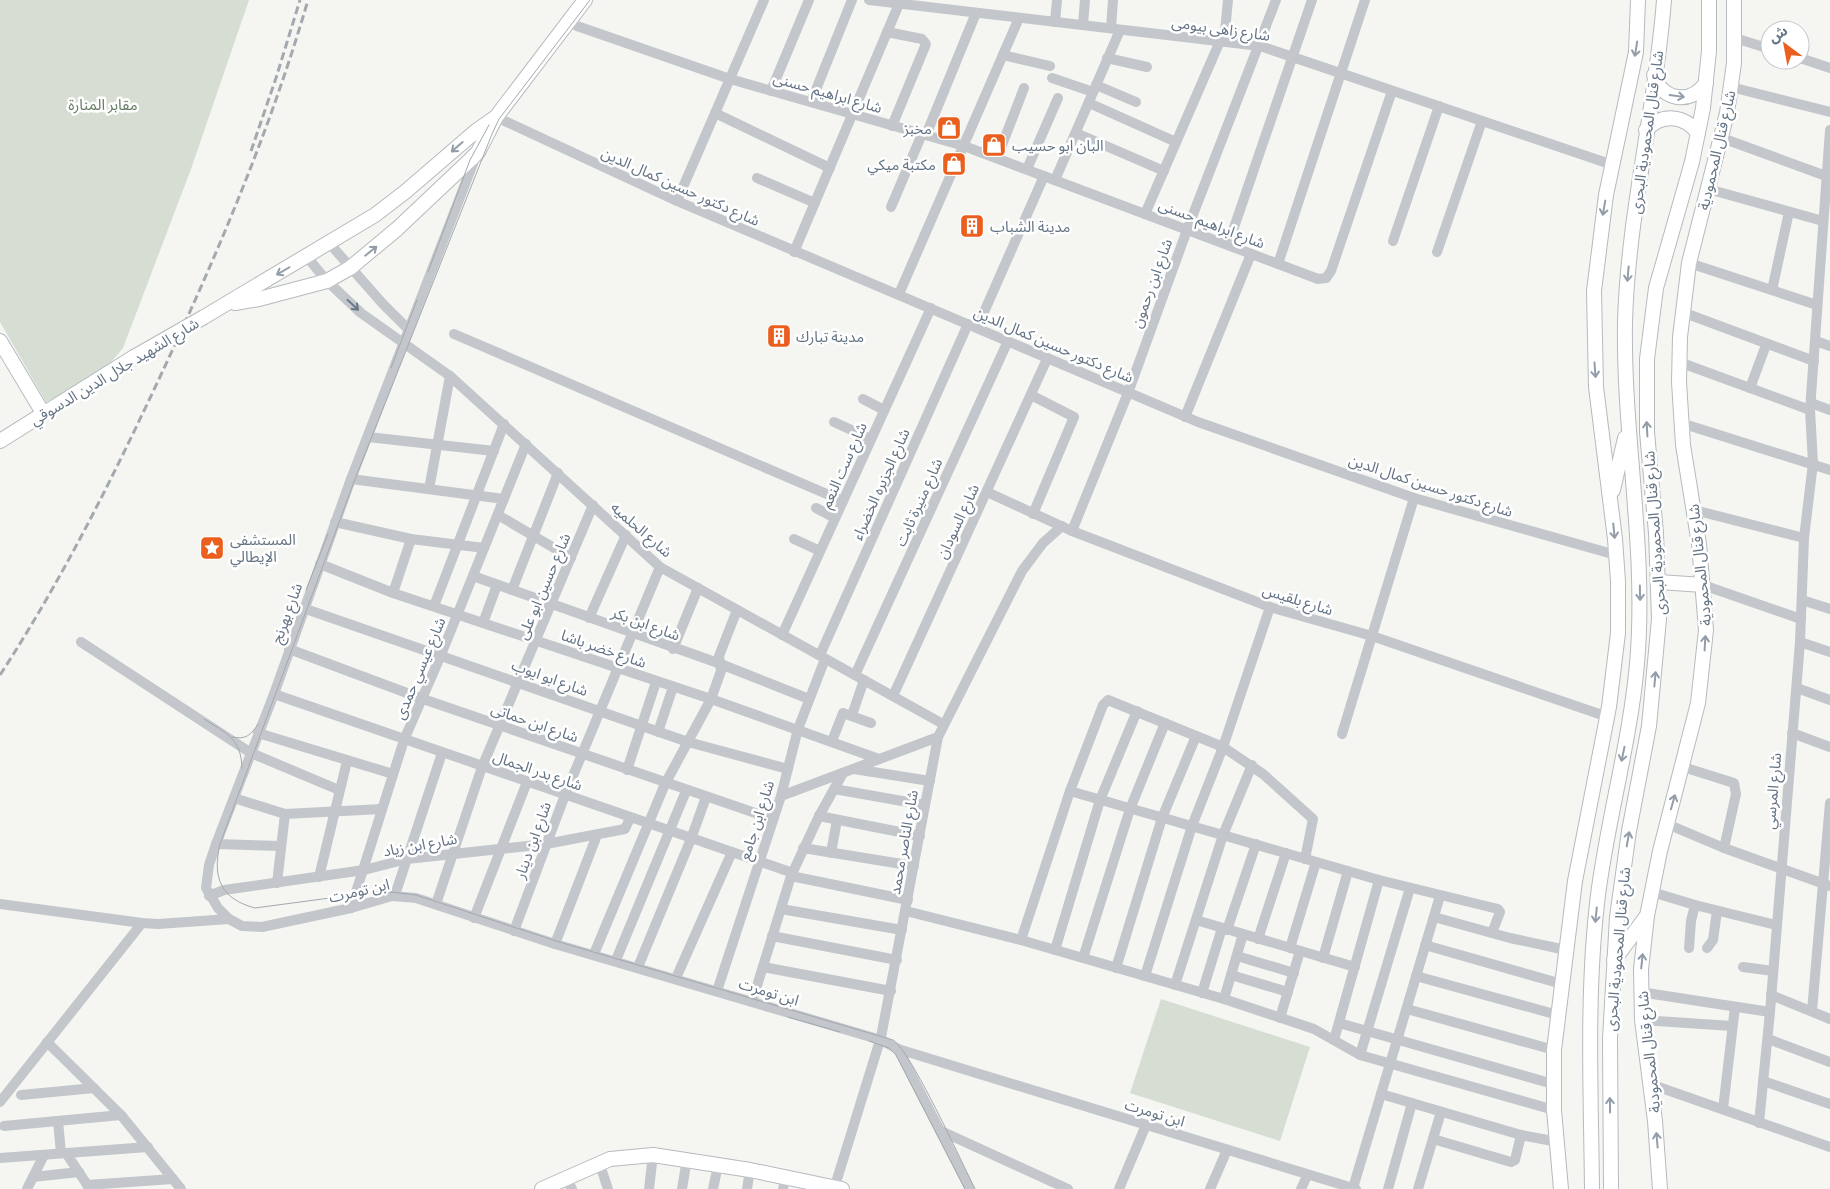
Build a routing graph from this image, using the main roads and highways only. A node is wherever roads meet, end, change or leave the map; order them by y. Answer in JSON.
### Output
{"nodes":[{"id":1,"x":585,"y":0,"type":"edge"},
{"id":2,"x":1638,"y":0,"type":"edge"},
{"id":3,"x":1664,"y":0,"type":"edge"},
{"id":4,"x":1709,"y":0,"type":"edge"},
{"id":5,"x":1734,"y":0,"type":"edge"},
{"id":6,"x":1654,"y":75,"type":"junction"},
{"id":7,"x":1706,"y":83,"type":"junction"},
{"id":8,"x":496,"y":117,"type":"junction"},
{"id":9,"x":1646,"y":130,"type":"junction"},
{"id":10,"x":1698,"y":133,"type":"junction"},
{"id":11,"x":229,"y":304,"type":"junction"},
{"id":12,"x":0,"y":341,"type":"edge"},
{"id":13,"x":43,"y":413,"type":"junction"},
{"id":14,"x":1627,"y":427,"type":"junction"},
{"id":15,"x":0,"y":441,"type":"edge"},
{"id":16,"x":1611,"y":498,"type":"junction"},
{"id":17,"x":1659,"y":582,"type":"junction"},
{"id":18,"x":1703,"y":584,"type":"junction"},
{"id":19,"x":1647,"y":916,"type":"junction"},
{"id":20,"x":1614,"y":960,"type":"junction"},
{"id":21,"x":569,"y":1183,"type":"edge"},
{"id":22,"x":784,"y":1183,"type":"edge"},
{"id":23,"x":837,"y":1188,"type":"edge"},
{"id":24,"x":542,"y":1189,"type":"edge"},
{"id":25,"x":1561,"y":1189,"type":"edge"},
{"id":26,"x":1592,"y":1189,"type":"edge"},
{"id":27,"x":1611,"y":1189,"type":"edge"},
{"id":28,"x":1660,"y":1189,"type":"edge"}],
"edges":[{"from":1,"to":8,"type":"main road","name":"شارع الشهيد جلال الدين الدسوقي"},
{"from":2,"to":16,"type":"main road","one_way":true},
{"from":3,"to":6,"type":"main road","name":"شارع قنال المحمودية البحرى"},
{"from":4,"to":7,"type":"main road","name":"شارع قنال المحمودية البحرى"},
{"from":5,"to":18,"type":"main road","name":"شارع قنال المحمودية"},
{"from":6,"to":7,"type":"main road","one_way":true},
{"from":6,"to":9,"type":"main road","name":"شارع قنال المحمودية البحرى"},
{"from":7,"to":10,"type":"main road","name":"شارع قنال المحمودية البحرى"},
{"from":8,"to":11,"type":"main road","name":"شارع الشهيد جلال الدين الدسوقي","one_way":true},
{"from":11,"to":8,"type":"main road","name":"شارع الشهيد جلال الدين الدسوقي","one_way":true},
{"from":9,"to":10,"type":"main road"},
{"from":9,"to":14,"type":"main road","name":"شارع قنال المحمودية البحرى","one_way":true},
{"from":17,"to":10,"type":"main road","name":"شارع قنال المحمودية البحرى","one_way":true},
{"from":11,"to":13,"type":"main road","name":"شارع الشهيد جلال الدين الدسوقي","bridge":true},
{"from":12,"to":13,"type":"main road"},
{"from":13,"to":15,"type":"main road","name":"شارع الشهيد جلال الدين الدسوقي"},
{"from":14,"to":16,"type":"main road"},
{"from":14,"to":26,"type":"main road","name":"شارع قنال المحمودية البحرى","one_way":true},
{"from":16,"to":25,"type":"main road","one_way":true},
{"from":17,"to":18,"type":"main road"},
{"from":20,"to":17,"type":"main road","name":"شارع قنال المحمودية البحرى","one_way":true},
{"from":19,"to":18,"type":"main road","name":"شارع قنال المحمودية","one_way":true},
{"from":19,"to":20,"type":"main road"},
{"from":28,"to":19,"type":"main road","name":"شارع قنال المحمودية","one_way":true},
{"from":27,"to":20,"type":"main road","name":"شارع قنال المحمودية البحرى","one_way":true},
{"from":21,"to":22,"type":"main road"},
{"from":21,"to":24,"type":"main road"},
{"from":22,"to":23,"type":"main road"}]}
